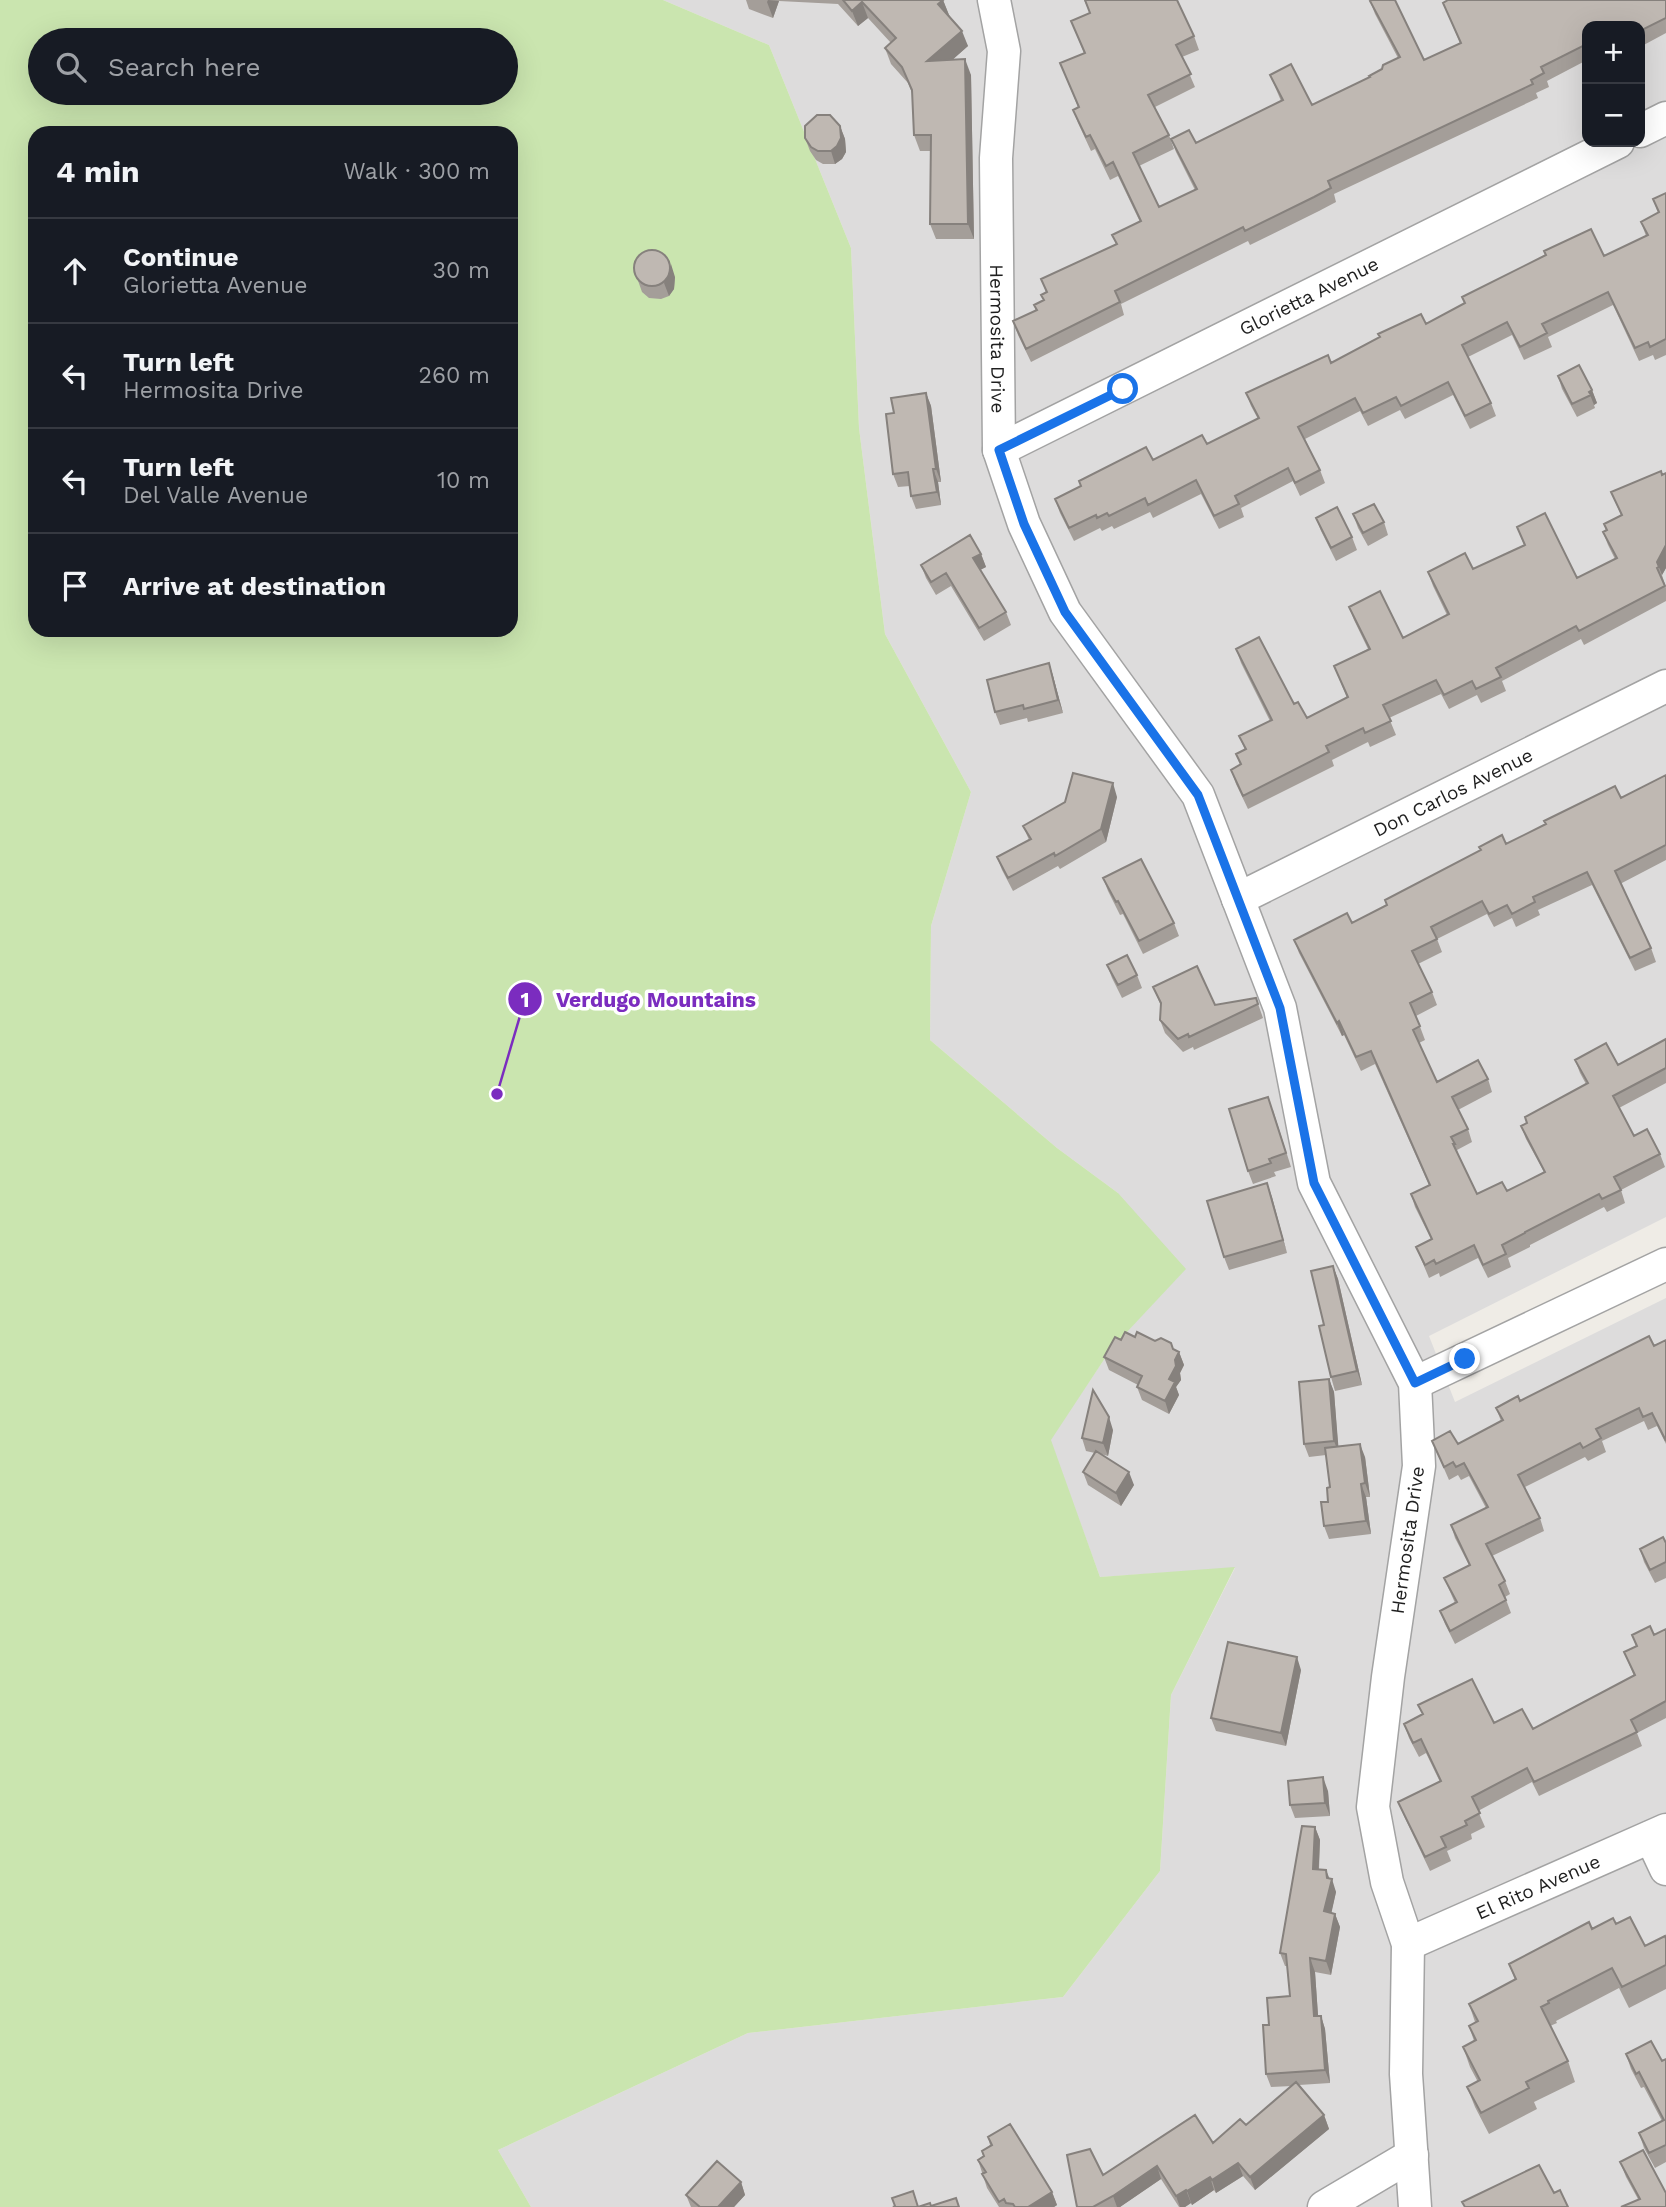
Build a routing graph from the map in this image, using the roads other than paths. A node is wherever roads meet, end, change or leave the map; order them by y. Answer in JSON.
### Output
{"nodes":[{"id":1,"x":994,"y":0,"type":"edge"},
{"id":2,"x":1666,"y":118,"type":"edge"},
{"id":3,"x":1645,"y":128,"type":"edge"},
{"id":4,"x":1608,"y":147,"type":"edge"},
{"id":5,"x":999,"y":450,"type":"junction"},
{"id":6,"x":1666,"y":686,"type":"edge"},
{"id":7,"x":1238,"y":899,"type":"junction"},
{"id":8,"x":1666,"y":1264,"type":"edge"},
{"id":9,"x":1415,"y":1383,"type":"junction"},
{"id":10,"x":1659,"y":1834,"type":"edge"},
{"id":11,"x":1666,"y":1869,"type":"edge"},
{"id":12,"x":1408,"y":1944,"type":"junction"},
{"id":13,"x":1412,"y":2155,"type":"junction"},
{"id":14,"x":1324,"y":2207,"type":"edge"},
{"id":15,"x":1415,"y":2207,"type":"edge"}],
"edges":[{"from":1,"to":5,"type":"street","name":"Hermosita Drive"},
{"from":2,"to":3,"type":"street"},
{"from":4,"to":5,"type":"street","name":"Glorietta Avenue"},
{"from":5,"to":7,"type":"street","name":"Hermosita Drive"},
{"from":6,"to":7,"type":"street","name":"Don Carlos Avenue"},
{"from":7,"to":9,"type":"street","name":"Hermosita Drive"},
{"from":8,"to":9,"type":"street"},
{"from":9,"to":12,"type":"street","name":"Hermosita Drive"},
{"from":10,"to":11,"type":"street"},
{"from":10,"to":12,"type":"street","name":"El Rito Avenue"},
{"from":12,"to":13,"type":"street","name":"Hermosita Drive"},
{"from":13,"to":14,"type":"street"},
{"from":13,"to":15,"type":"street","name":"Hermosita Drive"}]}
